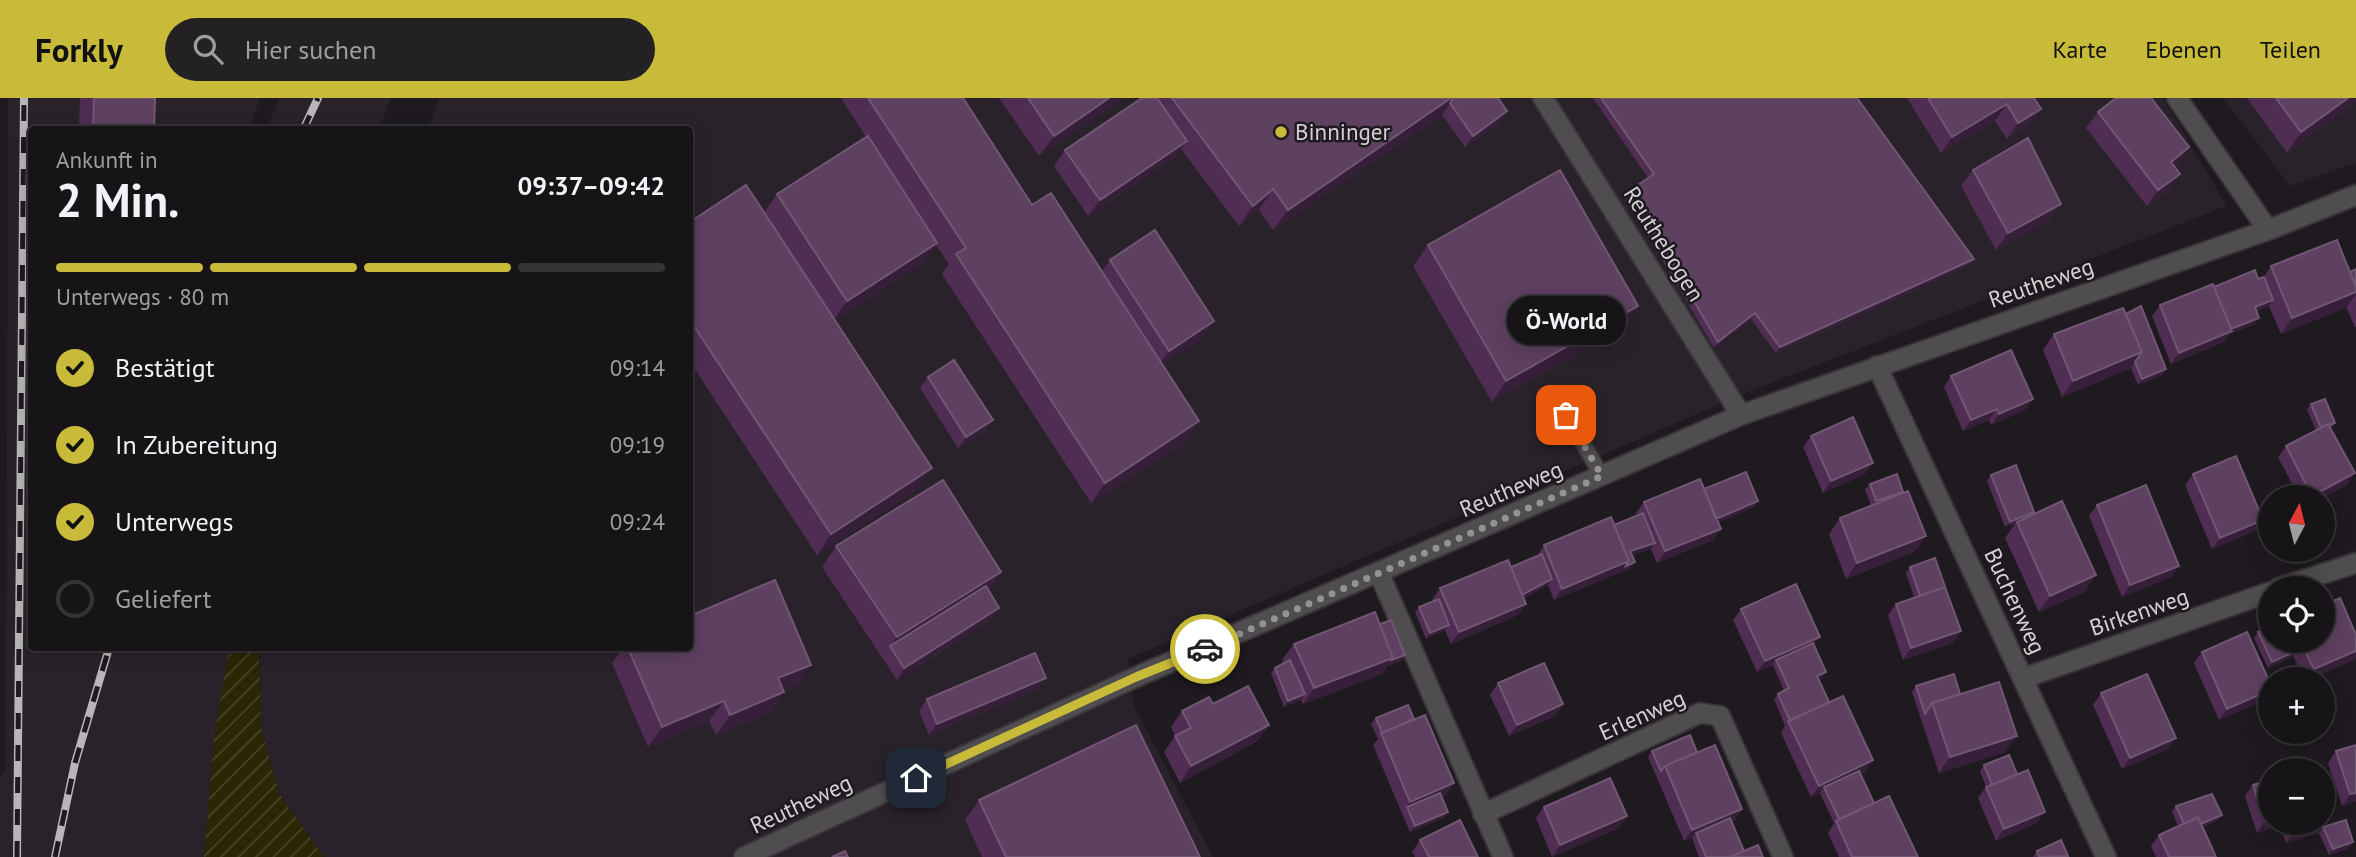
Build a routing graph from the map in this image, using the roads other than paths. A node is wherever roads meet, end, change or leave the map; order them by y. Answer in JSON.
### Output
{"nodes":[{"id":1,"x":1544,"y":98,"type":"edge"},
{"id":2,"x":2177,"y":98,"type":"edge"},
{"id":3,"x":2356,"y":195,"type":"edge"},
{"id":4,"x":2268,"y":230,"type":"junction"},
{"id":5,"x":1877,"y":366,"type":"junction"},
{"id":6,"x":1566,"y":415,"type":"dead end"},
{"id":7,"x":1741,"y":415,"type":"junction"},
{"id":8,"x":1602,"y":476,"type":"junction"},
{"id":9,"x":2356,"y":563,"type":"edge"},
{"id":10,"x":1379,"y":573,"type":"junction"},
{"id":11,"x":2316,"y":576,"type":"edge"},
{"id":12,"x":2258,"y":596,"type":"edge"},
{"id":13,"x":2024,"y":678,"type":"junction"},
{"id":14,"x":1483,"y":814,"type":"junction"},
{"id":15,"x":744,"y":857,"type":"edge"},
{"id":16,"x":1503,"y":857,"type":"edge"},
{"id":17,"x":1783,"y":857,"type":"edge"},
{"id":18,"x":2106,"y":857,"type":"edge"}],
"edges":[{"from":1,"to":7,"type":"street","name":"Reuthebogen"},
{"from":2,"to":4,"type":"street"},
{"from":3,"to":4,"type":"street","name":"Reutheweg"},
{"from":4,"to":5,"type":"street","name":"Reutheweg"},
{"from":5,"to":7,"type":"street","name":"Reutheweg"},
{"from":5,"to":13,"type":"street","name":"Buchenweg"},
{"from":6,"to":8,"type":"lane"},
{"from":7,"to":8,"type":"street","name":"Reutheweg"},
{"from":8,"to":10,"type":"street","name":"Reutheweg"},
{"from":9,"to":11,"type":"street"},
{"from":10,"to":14,"type":"street"},
{"from":10,"to":15,"type":"street","name":"Reutheweg"},
{"from":12,"to":13,"type":"street","name":"Birkenweg"},
{"from":13,"to":18,"type":"street","name":"Buchenweg"},
{"from":14,"to":16,"type":"street"},
{"from":14,"to":17,"type":"street","name":"Erlenweg"}]}
